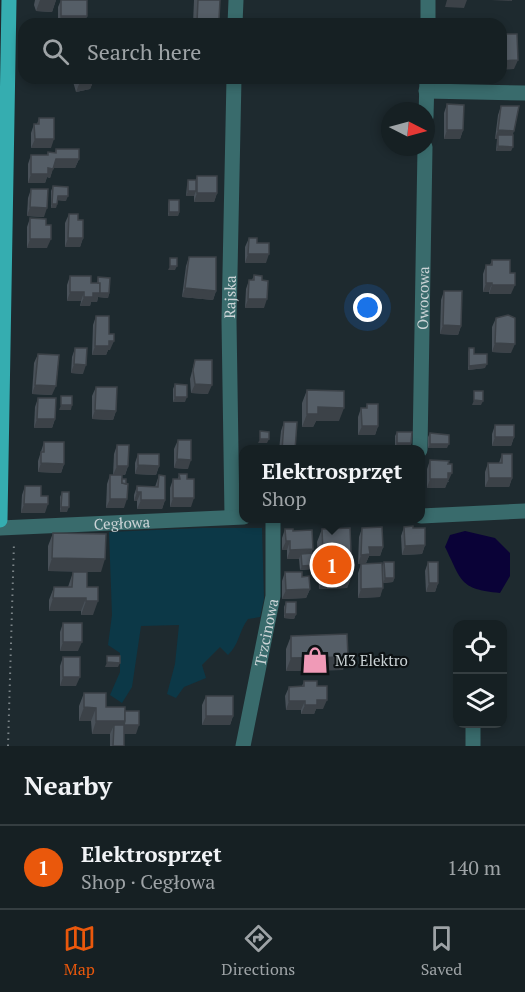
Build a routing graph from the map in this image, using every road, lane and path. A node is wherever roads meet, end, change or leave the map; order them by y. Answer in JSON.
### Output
{"nodes":[{"id":1,"x":9,"y":0,"type":"edge"},
{"id":2,"x":236,"y":0,"type":"edge"},
{"id":3,"x":429,"y":0,"type":"edge"},
{"id":4,"x":235,"y":18,"type":"edge"},
{"id":5,"x":428,"y":18,"type":"edge"},
{"id":6,"x":234,"y":84,"type":"edge"},
{"id":7,"x":427,"y":85,"type":"edge"},
{"id":8,"x":525,"y":93,"type":"edge"},
{"id":9,"x":426,"y":102,"type":"edge"},
{"id":10,"x":425,"y":156,"type":"edge"},
{"id":11,"x":1,"y":431,"type":"edge"},
{"id":12,"x":420,"y":445,"type":"edge"},
{"id":13,"x":525,"y":512,"type":"edge"},
{"id":14,"x":238,"y":516,"type":"edge"},
{"id":15,"x":425,"y":516,"type":"edge"},
{"id":16,"x":0,"y":520,"type":"edge"},
{"id":17,"x":273,"y":523,"type":"edge"},
{"id":18,"x":0,"y":528,"type":"edge"},
{"id":19,"x":474,"y":728,"type":"edge"},
{"id":20,"x":243,"y":746,"type":"edge"},
{"id":21,"x":473,"y":746,"type":"edge"}],
"edges":[{"from":1,"to":11,"type":"main road"},
{"from":2,"to":4,"type":"street"},
{"from":3,"to":5,"type":"street"},
{"from":6,"to":14,"type":"street","name":"Rajska"},
{"from":7,"to":8,"type":"street"},
{"from":7,"to":9,"type":"street"},
{"from":10,"to":12,"type":"street","name":"Owocowa"},
{"from":11,"to":16,"type":"main road"},
{"from":13,"to":15,"type":"street"},
{"from":14,"to":18,"type":"street","name":"Cegłowa"},
{"from":17,"to":20,"type":"street","name":"Trzcinowa"},
{"from":19,"to":21,"type":"street"}]}
